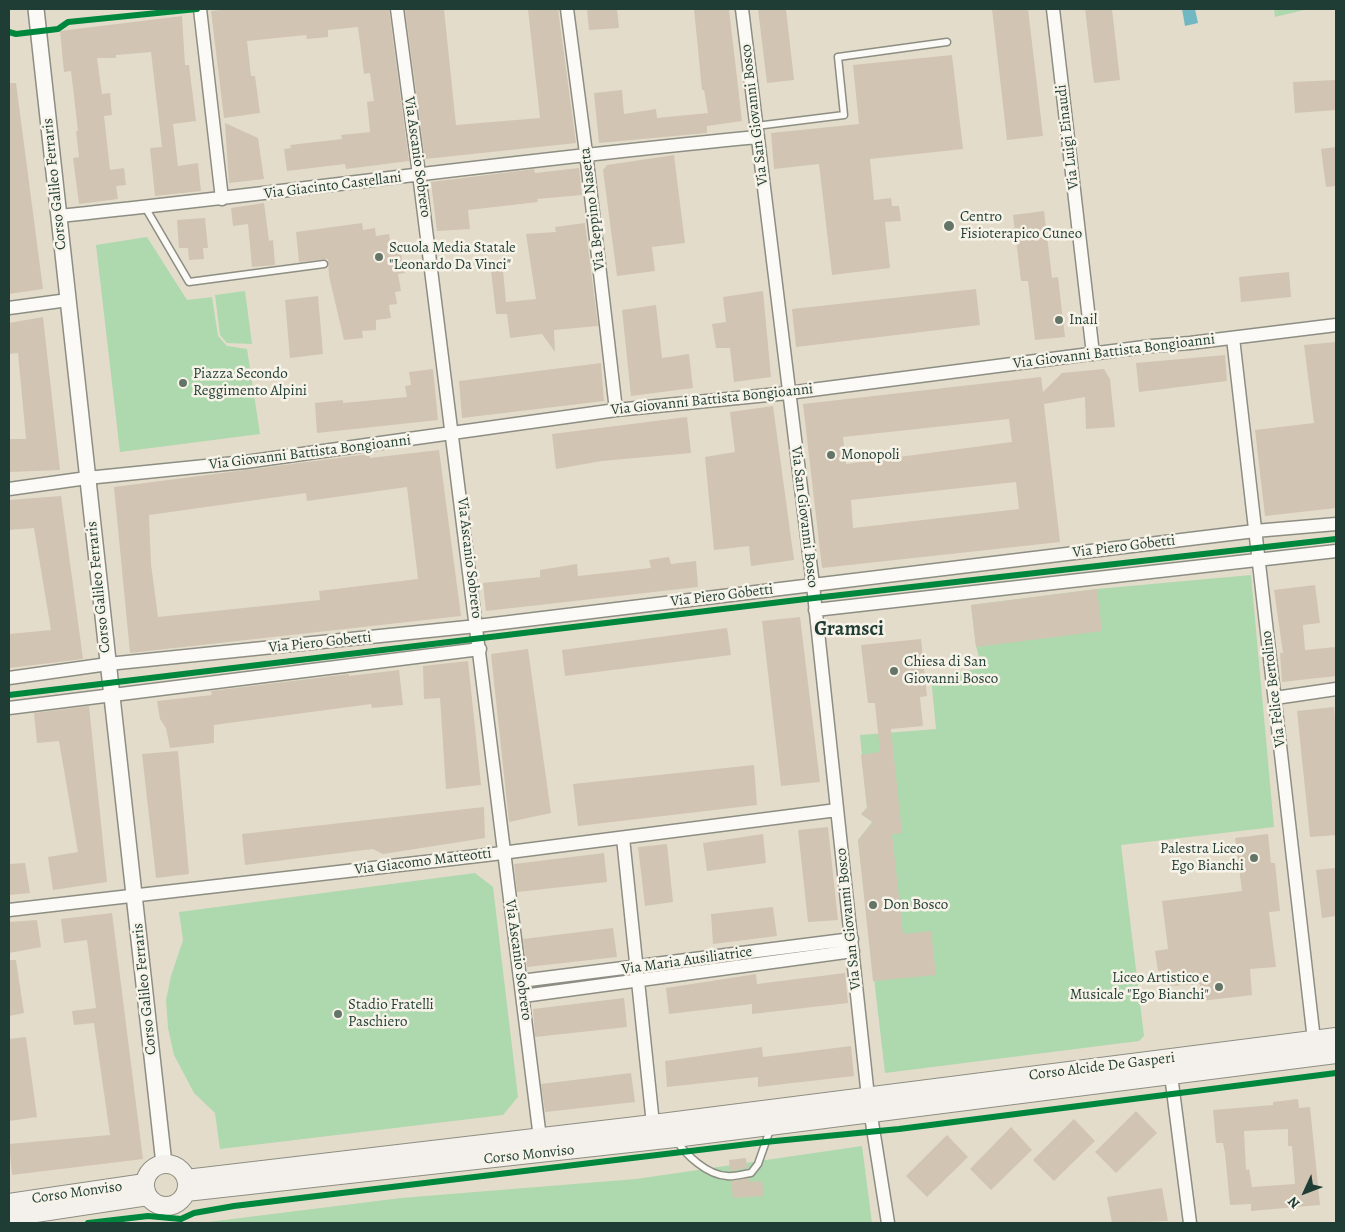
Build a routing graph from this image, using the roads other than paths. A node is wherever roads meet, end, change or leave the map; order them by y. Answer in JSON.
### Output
{"nodes":[{"id":1,"x":36,"y":9,"type":"edge"},
{"id":2,"x":200,"y":9,"type":"edge"},
{"id":3,"x":397,"y":9,"type":"edge"},
{"id":4,"x":567,"y":9,"type":"edge"},
{"id":5,"x":742,"y":9,"type":"edge"},
{"id":6,"x":1054,"y":9,"type":"edge"},
{"id":7,"x":947,"y":42,"type":"dead end"},
{"id":8,"x":757,"y":131,"type":"junction"},
{"id":9,"x":586,"y":153,"type":"junction"},
{"id":10,"x":419,"y":176,"type":"junction"},
{"id":11,"x":222,"y":199,"type":"junction"},
{"id":12,"x":145,"y":207,"type":"junction"},
{"id":13,"x":58,"y":216,"type":"junction"},
{"id":14,"x":324,"y":264,"type":"dead end"},
{"id":15,"x":68,"y":300,"type":"junction"},
{"id":16,"x":9,"y":308,"type":"edge"},
{"id":17,"x":1336,"y":325,"type":"edge"},
{"id":18,"x":1233,"y":338,"type":"junction"},
{"id":19,"x":1094,"y":354,"type":"junction"},
{"id":20,"x":788,"y":393,"type":"junction"},
{"id":21,"x":616,"y":410,"type":"junction"},
{"id":22,"x":453,"y":434,"type":"junction"},
{"id":23,"x":87,"y":478,"type":"junction"},
{"id":24,"x":9,"y":489,"type":"edge"},
{"id":25,"x":1336,"y":524,"type":"edge"},
{"id":26,"x":1256,"y":531,"type":"junction"},
{"id":27,"x":1336,"y":551,"type":"edge"},
{"id":28,"x":1259,"y":561,"type":"junction"},
{"id":29,"x":813,"y":585,"type":"junction"},
{"id":30,"x":815,"y":610,"type":"junction"},
{"id":31,"x":477,"y":626,"type":"junction"},
{"id":32,"x":480,"y":649,"type":"junction"},
{"id":33,"x":108,"y":664,"type":"junction"},
{"id":34,"x":9,"y":678,"type":"edge"},
{"id":35,"x":1336,"y":689,"type":"edge"},
{"id":36,"x":112,"y":694,"type":"junction"},
{"id":37,"x":1275,"y":698,"type":"junction"},
{"id":38,"x":9,"y":708,"type":"edge"},
{"id":39,"x":837,"y":810,"type":"junction"},
{"id":40,"x":622,"y":838,"type":"junction"},
{"id":41,"x":503,"y":853,"type":"junction"},
{"id":42,"x":136,"y":897,"type":"junction"},
{"id":43,"x":9,"y":910,"type":"edge"},
{"id":44,"x":852,"y":945,"type":"junction"},
{"id":45,"x":638,"y":974,"type":"junction"},
{"id":46,"x":521,"y":981,"type":"junction"},
{"id":47,"x":523,"y":996,"type":"junction"},
{"id":48,"x":1336,"y":1037,"type":"edge"},
{"id":49,"x":1314,"y":1040,"type":"junction"},
{"id":50,"x":1336,"y":1054,"type":"edge"},
{"id":51,"x":1171,"y":1075,"type":"junction"},
{"id":52,"x":868,"y":1097,"type":"junction"},
{"id":53,"x":871,"y":1115,"type":"junction"},
{"id":54,"x":653,"y":1124,"type":"junction"},
{"id":55,"x":772,"y":1126,"type":"junction"},
{"id":56,"x":540,"y":1138,"type":"junction"},
{"id":57,"x":675,"y":1138,"type":"junction"},
{"id":58,"x":164,"y":1164,"type":"junction"},
{"id":59,"x":186,"y":1186,"type":"junction"},
{"id":60,"x":147,"y":1189,"type":"junction"},
{"id":61,"x":9,"y":1202,"type":"edge"},
{"id":62,"x":9,"y":1216,"type":"edge"},
{"id":63,"x":888,"y":1223,"type":"edge"},
{"id":64,"x":1190,"y":1223,"type":"edge"}],
"edges":[{"from":1,"to":13,"type":"street","name":"Corso Galileo Ferraris"},
{"from":2,"to":11,"type":"street"},
{"from":3,"to":10,"type":"street","name":"Via Ascanio Sobrero"},
{"from":4,"to":9,"type":"street","name":"Via Beppino Nasetta"},
{"from":5,"to":8,"type":"street","name":"Via San Giovanni Bosco"},
{"from":6,"to":19,"type":"street","name":"Via Luigi Einaudi"},
{"from":7,"to":8,"type":"lane"},
{"from":8,"to":9,"type":"street","name":"Via Giacinto Castellani"},
{"from":8,"to":20,"type":"street","name":"Via San Giovanni Bosco"},
{"from":9,"to":10,"type":"street","name":"Via Giacinto Castellani"},
{"from":9,"to":21,"type":"street","name":"Via Beppino Nasetta"},
{"from":10,"to":11,"type":"street","name":"Via Giacinto Castellani"},
{"from":10,"to":22,"type":"street","name":"Via Ascanio Sobrero"},
{"from":11,"to":12,"type":"street","name":"Via Giacinto Castellani"},
{"from":12,"to":13,"type":"street","name":"Via Giacinto Castellani"},
{"from":12,"to":14,"type":"lane"},
{"from":13,"to":15,"type":"street","name":"Corso Galileo Ferraris"},
{"from":15,"to":16,"type":"street"},
{"from":15,"to":23,"type":"street","name":"Corso Galileo Ferraris"},
{"from":17,"to":18,"type":"street","name":"Via Giovanni Battista Bongioanni"},
{"from":18,"to":19,"type":"street","name":"Via Giovanni Battista Bongioanni"},
{"from":18,"to":26,"type":"street","name":"Via Felice Bertolino"},
{"from":19,"to":20,"type":"street","name":"Via Giovanni Battista Bongioanni"},
{"from":20,"to":21,"type":"street","name":"Via Giovanni Battista Bongioanni"},
{"from":20,"to":29,"type":"street","name":"Via San Giovanni Bosco"},
{"from":21,"to":22,"type":"street","name":"Via Giovanni Battista Bongioanni"},
{"from":22,"to":23,"type":"street","name":"Via Giovanni Battista Bongioanni"},
{"from":22,"to":31,"type":"street","name":"Via Ascanio Sobrero"},
{"from":23,"to":24,"type":"street","name":"Via Giovanni Battista Bongioanni"},
{"from":23,"to":33,"type":"street","name":"Corso Galileo Ferraris"},
{"from":25,"to":26,"type":"street","name":"Via Piero Gobetti"},
{"from":26,"to":28,"type":"street","name":"Via Felice Bertolino"},
{"from":26,"to":29,"type":"street","name":"Via Piero Gobetti"},
{"from":27,"to":28,"type":"street","name":"Via Piero Gobetti"},
{"from":28,"to":30,"type":"street","name":"Via Piero Gobetti"},
{"from":28,"to":37,"type":"street","name":"Via Felice Bertolino"},
{"from":29,"to":30,"type":"street","name":"Via San Giovanni Bosco"},
{"from":29,"to":31,"type":"street","name":"Via Piero Gobetti"},
{"from":30,"to":39,"type":"street","name":"Via San Giovanni Bosco"},
{"from":31,"to":32,"type":"street","name":"Via Ascanio Sobrero"},
{"from":31,"to":33,"type":"street","name":"Via Piero Gobetti"},
{"from":32,"to":36,"type":"street","name":"Via Piero Gobetti"},
{"from":32,"to":41,"type":"street","name":"Via Ascanio Sobrero"},
{"from":33,"to":34,"type":"street","name":"Via Piero Gobetti"},
{"from":33,"to":36,"type":"street","name":"Corso Galileo Ferraris"},
{"from":35,"to":37,"type":"street"},
{"from":36,"to":38,"type":"street","name":"Via Piero Gobetti"},
{"from":36,"to":42,"type":"street","name":"Corso Galileo Ferraris"},
{"from":37,"to":49,"type":"street","name":"Via Felice Bertolino"},
{"from":39,"to":40,"type":"street","name":"Via Giacomo Matteotti"},
{"from":39,"to":44,"type":"street","name":"Via San Giovanni Bosco"},
{"from":40,"to":41,"type":"street","name":"Via Giacomo Matteotti"},
{"from":40,"to":45,"type":"street"},
{"from":41,"to":42,"type":"street","name":"Via Giacomo Matteotti"},
{"from":41,"to":46,"type":"street","name":"Via Ascanio Sobrero"},
{"from":42,"to":43,"type":"street","name":"Via Giacomo Matteotti"},
{"from":42,"to":58,"type":"street","name":"Corso Galileo Ferraris"},
{"from":44,"to":45,"type":"street","name":"Via Maria Ausiliatrice"},
{"from":44,"to":52,"type":"street","name":"Via San Giovanni Bosco"},
{"from":45,"to":46,"type":"street","name":"Via Maria Ausiliatrice"},
{"from":45,"to":47,"type":"street","name":"Via Maria Ausiliatrice"},
{"from":45,"to":54,"type":"street"},
{"from":46,"to":47,"type":"street","name":"Via Ascanio Sobrero"},
{"from":47,"to":56,"type":"street","name":"Via Ascanio Sobrero"},
{"from":48,"to":49,"type":"main road","name":"Corso Alcide De Gasperi"},
{"from":49,"to":52,"type":"main road","name":"Corso Alcide De Gasperi"},
{"from":50,"to":51,"type":"main road","name":"Corso Alcide De Gasperi"},
{"from":51,"to":53,"type":"main road","name":"Corso Alcide De Gasperi"},
{"from":51,"to":64,"type":"street"},
{"from":52,"to":53,"type":"street","name":"Via San Giovanni Bosco"},
{"from":52,"to":54,"type":"main road","name":"Corso Monviso"},
{"from":53,"to":55,"type":"main road","name":"Corso Monviso"},
{"from":53,"to":63,"type":"street","name":"Via San Giovanni Bosco"},
{"from":54,"to":56,"type":"main road","name":"Corso Monviso"},
{"from":55,"to":57,"type":"main road","name":"Corso Monviso"},
{"from":55,"to":57,"type":"lane"},
{"from":56,"to":59,"type":"main road","name":"Corso Monviso"},
{"from":57,"to":59,"type":"main road","name":"Corso Monviso"},
{"from":58,"to":59,"type":"main road"},
{"from":58,"to":60,"type":"main road"},
{"from":59,"to":60,"type":"main road"},
{"from":60,"to":61,"type":"main road","name":"Corso Monviso"},
{"from":60,"to":62,"type":"main road","name":"Corso Monviso"}]}
